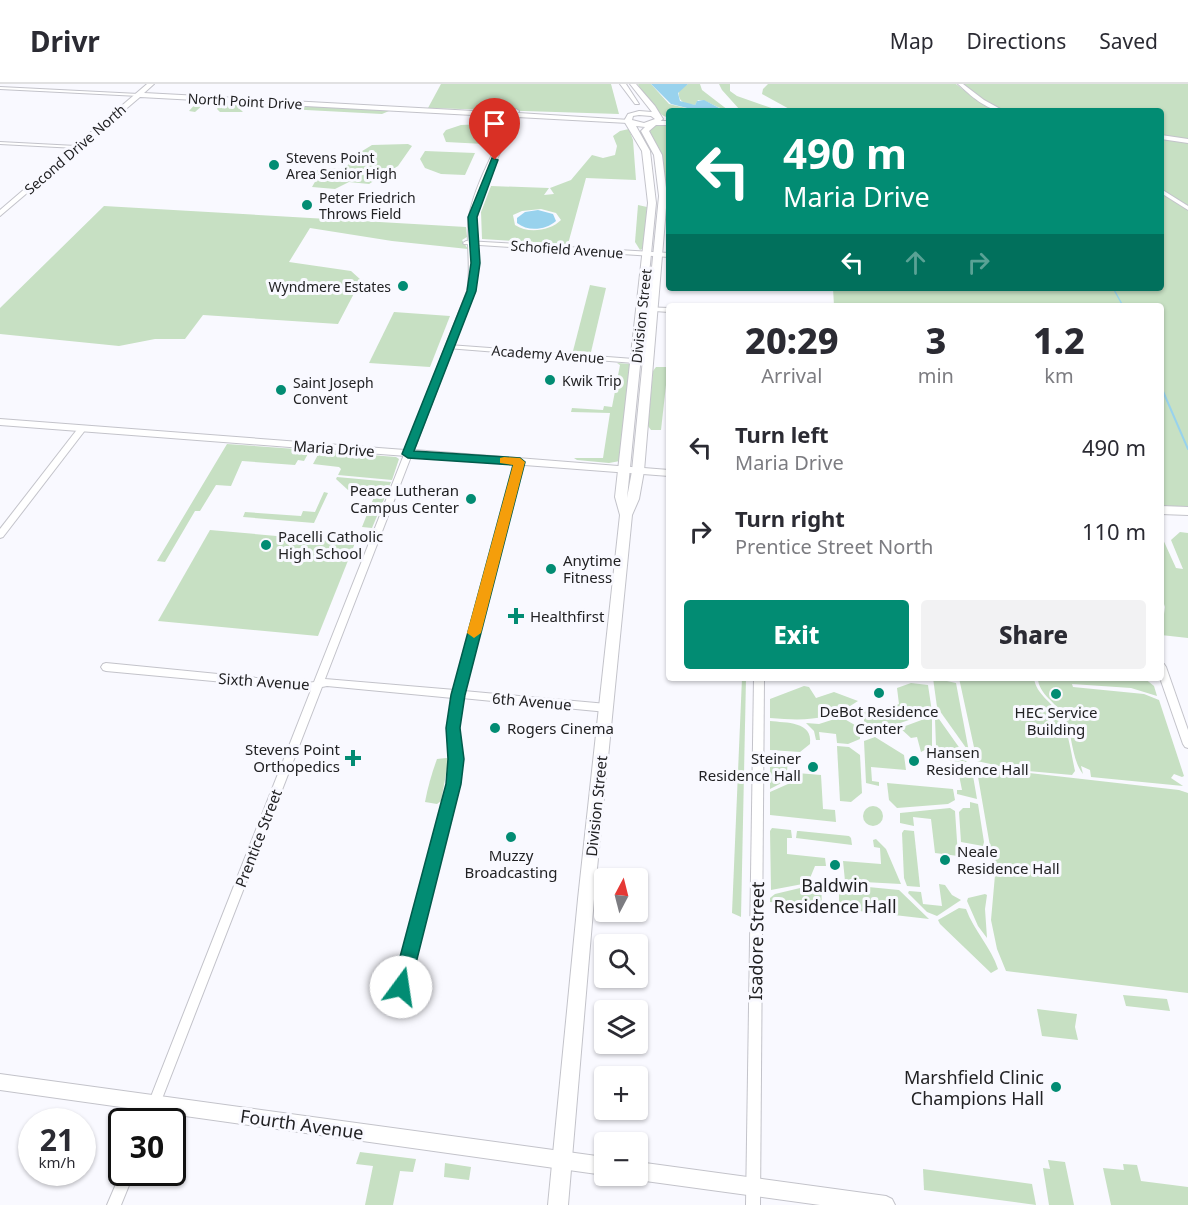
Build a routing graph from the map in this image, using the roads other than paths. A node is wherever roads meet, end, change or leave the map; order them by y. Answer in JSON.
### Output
{"nodes":[{"id":1,"x":151,"y":84,"type":"edge"},
{"id":2,"x":623,"y":84,"type":"edge"},
{"id":3,"x":633,"y":84,"type":"edge"},
{"id":4,"x":960,"y":84,"type":"edge"},
{"id":5,"x":2,"y":89,"type":"edge"},
{"id":6,"x":139,"y":95,"type":"junction"},
{"id":7,"x":996,"y":108,"type":"edge"},
{"id":8,"x":516,"y":113,"type":"junction"},
{"id":9,"x":631,"y":117,"type":"junction"},
{"id":10,"x":655,"y":120,"type":"junction"},
{"id":11,"x":666,"y":121,"type":"edge"},
{"id":12,"x":1164,"y":137,"type":"edge"},
{"id":13,"x":1188,"y":141,"type":"edge"},
{"id":14,"x":0,"y":143,"type":"edge"},
{"id":15,"x":10,"y":144,"type":"junction"},
{"id":16,"x":76,"y":147,"type":"junction"},
{"id":17,"x":0,"y":152,"type":"edge"},
{"id":18,"x":1164,"y":193,"type":"edge"},
{"id":19,"x":1188,"y":208,"type":"edge"},
{"id":20,"x":0,"y":214,"type":"edge"},
{"id":21,"x":470,"y":243,"type":"junction"},
{"id":22,"x":648,"y":254,"type":"junction"},
{"id":23,"x":658,"y":255,"type":"junction"},
{"id":24,"x":666,"y":255,"type":"edge"},
{"id":25,"x":642,"y":309,"type":"junction"},
{"id":26,"x":653,"y":309,"type":"junction"},
{"id":27,"x":666,"y":310,"type":"edge"},
{"id":28,"x":449,"y":347,"type":"junction"},
{"id":29,"x":642,"y":361,"type":"junction"},
{"id":30,"x":0,"y":422,"type":"edge"},
{"id":31,"x":82,"y":429,"type":"junction"},
{"id":32,"x":408,"y":454,"type":"junction"},
{"id":33,"x":520,"y":462,"type":"junction"},
{"id":34,"x":625,"y":470,"type":"junction"},
{"id":35,"x":638,"y":471,"type":"junction"},
{"id":36,"x":666,"y":473,"type":"edge"},
{"id":37,"x":1164,"y":510,"type":"edge"},
{"id":38,"x":1188,"y":512,"type":"edge"},
{"id":39,"x":626,"y":514,"type":"junction"},
{"id":40,"x":0,"y":535,"type":"edge"},
{"id":41,"x":106,"y":667,"type":"dead end"},
{"id":42,"x":1164,"y":676,"type":"edge"},
{"id":43,"x":759,"y":681,"type":"edge"},
{"id":44,"x":317,"y":684,"type":"junction"},
{"id":45,"x":458,"y":695,"type":"junction"},
{"id":46,"x":607,"y":708,"type":"junction"},
{"id":47,"x":1188,"y":744,"type":"edge"},
{"id":48,"x":401,"y":987,"type":"dead end"},
{"id":49,"x":0,"y":1083,"type":"edge"},
{"id":50,"x":154,"y":1104,"type":"junction"},
{"id":51,"x":152,"y":1108,"type":"edge"},
{"id":52,"x":562,"y":1159,"type":"junction"},
{"id":53,"x":594,"y":1164,"type":"edge"},
{"id":54,"x":648,"y":1172,"type":"edge"},
{"id":55,"x":122,"y":1186,"type":"edge"},
{"id":56,"x":753,"y":1186,"type":"junction"},
{"id":57,"x":114,"y":1205,"type":"edge"},
{"id":58,"x":558,"y":1205,"type":"edge"},
{"id":59,"x":753,"y":1205,"type":"edge"},
{"id":60,"x":886,"y":1205,"type":"edge"}],
"edges":[{"from":1,"to":6,"type":"street","name":"Second Drive North"},
{"from":2,"to":9,"type":"main road","name":"Division Street"},
{"from":3,"to":10,"type":"main road"},
{"from":4,"to":7,"type":"street"},
{"from":5,"to":6,"type":"street","name":"North Point Drive"},
{"from":6,"to":8,"type":"street","name":"North Point Drive"},
{"from":6,"to":16,"type":"street","name":"Second Drive North"},
{"from":8,"to":9,"type":"street","name":"North Point Drive"},
{"from":8,"to":21,"type":"street"},
{"from":9,"to":10,"type":"main road"},
{"from":9,"to":10,"type":"main road"},
{"from":9,"to":22,"type":"main road","name":"Division Street"},
{"from":10,"to":11,"type":"street"},
{"from":10,"to":23,"type":"main road","name":"Division Street"},
{"from":12,"to":13,"type":"street"},
{"from":14,"to":15,"type":"street"},
{"from":15,"to":16,"type":"street"},
{"from":15,"to":17,"type":"street"},
{"from":16,"to":20,"type":"street","name":"Second Drive North"},
{"from":18,"to":19,"type":"street"},
{"from":21,"to":22,"type":"street","name":"Schofield Avenue"},
{"from":21,"to":28,"type":"street"},
{"from":22,"to":23,"type":"street","name":"Schofield Avenue"},
{"from":22,"to":25,"type":"main road","name":"Division Street"},
{"from":23,"to":24,"type":"street","name":"Schofield Avenue"},
{"from":23,"to":26,"type":"main road","name":"Division Street"},
{"from":25,"to":26,"type":"street"},
{"from":25,"to":29,"type":"main road","name":"Division Street"},
{"from":26,"to":27,"type":"street"},
{"from":26,"to":29,"type":"main road","name":"Division Street"},
{"from":28,"to":29,"type":"street","name":"Academy Avenue"},
{"from":28,"to":32,"type":"street"},
{"from":29,"to":34,"type":"main road","name":"Division Street"},
{"from":29,"to":35,"type":"main road","name":"Division Street"},
{"from":30,"to":31,"type":"street","name":"Maria Drive"},
{"from":31,"to":32,"type":"street","name":"Maria Drive"},
{"from":31,"to":40,"type":"street"},
{"from":32,"to":33,"type":"street","name":"Maria Drive"},
{"from":32,"to":44,"type":"street","name":"Prentice Street"},
{"from":33,"to":34,"type":"street","name":"Maria Drive"},
{"from":33,"to":45,"type":"street"},
{"from":34,"to":35,"type":"street","name":"Maria Drive"},
{"from":34,"to":39,"type":"main road","name":"Division Street"},
{"from":35,"to":36,"type":"street","name":"Maria Drive"},
{"from":35,"to":39,"type":"main road","name":"Division Street"},
{"from":37,"to":38,"type":"street"},
{"from":39,"to":46,"type":"main road","name":"Division Street"},
{"from":41,"to":44,"type":"street","name":"Sixth Avenue"},
{"from":42,"to":47,"type":"street"},
{"from":43,"to":56,"type":"street","name":"Isadore Street"},
{"from":44,"to":45,"type":"street","name":"Sixth Avenue"},
{"from":44,"to":50,"type":"street","name":"Prentice Street"},
{"from":45,"to":46,"type":"street","name":"6th Avenue"},
{"from":45,"to":48,"type":"street"},
{"from":46,"to":52,"type":"main road","name":"Division Street"},
{"from":49,"to":50,"type":"street","name":"Fourth Avenue"},
{"from":50,"to":51,"type":"street","name":"Prentice Street"},
{"from":50,"to":52,"type":"street","name":"Fourth Avenue"},
{"from":52,"to":53,"type":"street","name":"Fourth Avenue"},
{"from":52,"to":58,"type":"main road","name":"Division Street"},
{"from":54,"to":56,"type":"street"},
{"from":55,"to":57,"type":"street"},
{"from":56,"to":59,"type":"street","name":"Isadore Street"},
{"from":56,"to":60,"type":"street"}]}
